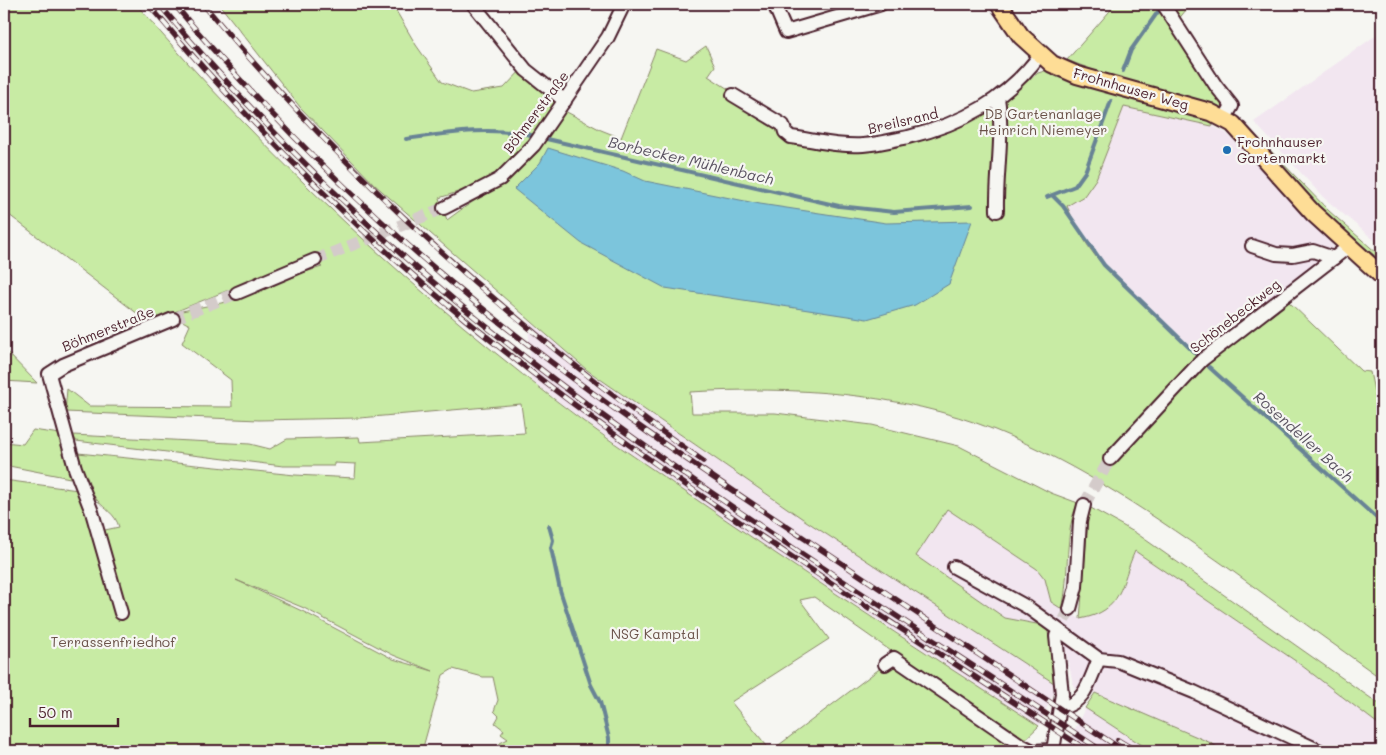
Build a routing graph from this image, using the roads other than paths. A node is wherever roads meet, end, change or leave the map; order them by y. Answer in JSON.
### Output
{"nodes":[{"id":1,"x":473,"y":4,"type":"edge"},
{"id":2,"x":624,"y":4,"type":"edge"},
{"id":3,"x":774,"y":4,"type":"edge"},
{"id":4,"x":881,"y":4,"type":"edge"},
{"id":5,"x":999,"y":4,"type":"edge"},
{"id":6,"x":1165,"y":8,"type":"edge"},
{"id":7,"x":1040,"y":55,"type":"junction"},
{"id":8,"x":732,"y":95,"type":"dead end"},
{"id":9,"x":998,"y":98,"type":"junction"},
{"id":10,"x":565,"y":101,"type":"junction"},
{"id":11,"x":1224,"y":119,"type":"junction"},
{"id":12,"x":444,"y":208,"type":"tunnel mouth"},
{"id":13,"x":996,"y":211,"type":"dead end"},
{"id":14,"x":1252,"y":246,"type":"dead end"},
{"id":15,"x":1348,"y":247,"type":"junction"},
{"id":16,"x":1334,"y":258,"type":"junction"},
{"id":17,"x":315,"y":260,"type":"tunnel mouth"},
{"id":18,"x":1382,"y":276,"type":"edge"},
{"id":19,"x":237,"y":293,"type":"tunnel mouth"},
{"id":20,"x":173,"y":319,"type":"tunnel mouth"},
{"id":21,"x":1110,"y":459,"type":"tunnel mouth"},
{"id":22,"x":1084,"y":505,"type":"tunnel mouth"},
{"id":23,"x":954,"y":568,"type":"dead end"},
{"id":24,"x":1070,"y":609,"type":"tunnel mouth"},
{"id":25,"x":121,"y":613,"type":"dead end"},
{"id":26,"x":1056,"y":636,"type":"tunnel mouth"},
{"id":27,"x":1100,"y":659,"type":"junction"},
{"id":28,"x":884,"y":664,"type":"dead end"},
{"id":29,"x":1060,"y":708,"type":"junction"},
{"id":30,"x":1053,"y":750,"type":"edge"},
{"id":31,"x":1320,"y":751,"type":"edge"}],
"edges":[{"from":1,"to":10,"type":"street"},
{"from":2,"to":10,"type":"street","name":"Böhmerstraße"},
{"from":3,"to":4,"type":"street"},
{"from":5,"to":7,"type":"main road","name":"Frohnhauser Weg"},
{"from":6,"to":11,"type":"street"},
{"from":7,"to":9,"type":"street","name":"Breilsrand"},
{"from":7,"to":11,"type":"main road","name":"Frohnhauser Weg"},
{"from":8,"to":9,"type":"street","name":"Breilsrand"},
{"from":9,"to":13,"type":"street"},
{"from":10,"to":12,"type":"street","name":"Böhmerstraße"},
{"from":11,"to":15,"type":"main road","name":"Frohnhauser Weg"},
{"from":14,"to":16,"type":"street"},
{"from":15,"to":16,"type":"street","name":"Schönebeckweg"},
{"from":15,"to":18,"type":"main road","name":"Frohnhauser Weg"},
{"from":16,"to":21,"type":"street","name":"Schönebeckweg"},
{"from":17,"to":19,"type":"street"},
{"from":20,"to":25,"type":"street","name":"Böhmerstraße"},
{"from":22,"to":24,"type":"street"},
{"from":23,"to":27,"type":"street"},
{"from":26,"to":29,"type":"street"},
{"from":27,"to":29,"type":"street"},
{"from":27,"to":31,"type":"street"},
{"from":28,"to":30,"type":"street"},
{"from":29,"to":30,"type":"street"}]}
